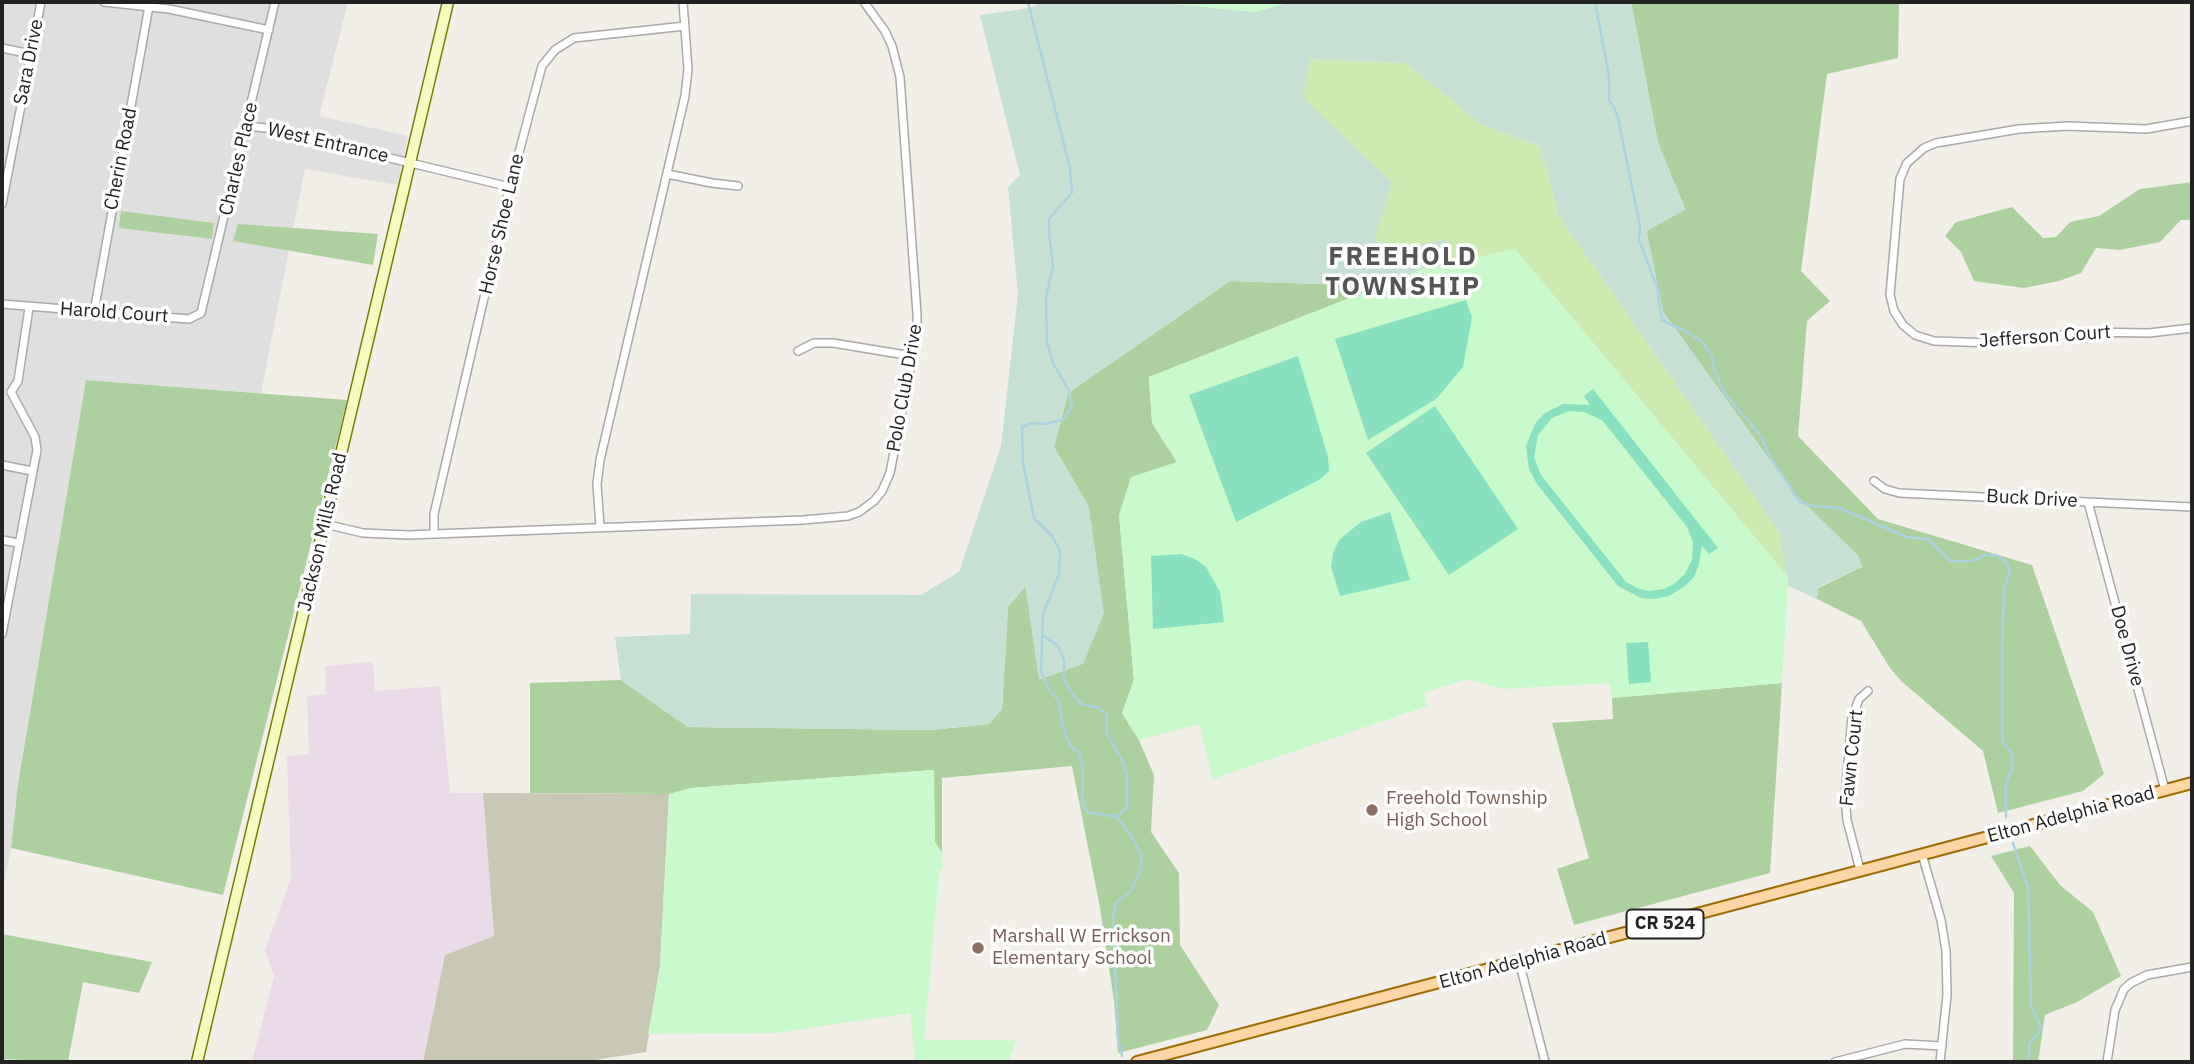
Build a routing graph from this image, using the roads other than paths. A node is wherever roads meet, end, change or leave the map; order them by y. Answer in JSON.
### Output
{"nodes":[{"id":1,"x":41,"y":2,"type":"edge"},
{"id":2,"x":104,"y":2,"type":"edge"},
{"id":3,"x":275,"y":2,"type":"edge"},
{"id":4,"x":448,"y":2,"type":"edge"},
{"id":5,"x":683,"y":2,"type":"edge"},
{"id":6,"x":864,"y":2,"type":"edge"},
{"id":7,"x":149,"y":6,"type":"junction"},
{"id":8,"x":685,"y":26,"type":"junction"},
{"id":9,"x":269,"y":30,"type":"junction"},
{"id":10,"x":2,"y":48,"type":"edge"},
{"id":11,"x":30,"y":54,"type":"junction"},
{"id":12,"x":2192,"y":121,"type":"edge"},
{"id":13,"x":246,"y":126,"type":"junction"},
{"id":14,"x":410,"y":163,"type":"junction"},
{"id":15,"x":667,"y":174,"type":"junction"},
{"id":16,"x":738,"y":186,"type":"dead end"},
{"id":17,"x":510,"y":187,"type":"junction"},
{"id":18,"x":2,"y":204,"type":"edge"},
{"id":19,"x":2,"y":304,"type":"edge"},
{"id":20,"x":29,"y":307,"type":"junction"},
{"id":21,"x":94,"y":312,"type":"junction"},
{"id":22,"x":198,"y":315,"type":"joint"},
{"id":23,"x":2192,"y":328,"type":"edge"},
{"id":24,"x":798,"y":351,"type":"dead end"},
{"id":25,"x":912,"y":356,"type":"junction"},
{"id":26,"x":2,"y":391,"type":"edge"},
{"id":27,"x":11,"y":392,"type":"junction"},
{"id":28,"x":2,"y":465,"type":"edge"},
{"id":29,"x":32,"y":471,"type":"junction"},
{"id":30,"x":1874,"y":481,"type":"dead end"},
{"id":31,"x":2088,"y":502,"type":"junction"},
{"id":32,"x":2192,"y":507,"type":"edge"},
{"id":33,"x":325,"y":524,"type":"junction"},
{"id":34,"x":600,"y":527,"type":"junction"},
{"id":35,"x":434,"y":534,"type":"junction"},
{"id":36,"x":2,"y":540,"type":"edge"},
{"id":37,"x":18,"y":543,"type":"junction"},
{"id":38,"x":2,"y":634,"type":"edge"},
{"id":39,"x":1868,"y":691,"type":"dead end"},
{"id":40,"x":2192,"y":783,"type":"edge"},
{"id":41,"x":2165,"y":790,"type":"junction"},
{"id":42,"x":1922,"y":854,"type":"junction"},
{"id":43,"x":1860,"y":870,"type":"junction"},
{"id":44,"x":1519,"y":961,"type":"junction"},
{"id":45,"x":2192,"y":967,"type":"edge"},
{"id":46,"x":1942,"y":1046,"type":"junction"},
{"id":47,"x":197,"y":1062,"type":"edge"},
{"id":48,"x":1138,"y":1062,"type":"edge"},
{"id":49,"x":1545,"y":1062,"type":"edge"},
{"id":50,"x":1835,"y":1062,"type":"edge"},
{"id":51,"x":1940,"y":1062,"type":"edge"},
{"id":52,"x":2107,"y":1062,"type":"edge"}],
"edges":[{"from":1,"to":11,"type":"street","name":"Sara Drive"},
{"from":2,"to":7,"type":"street"},
{"from":3,"to":9,"type":"street","name":"Charles Place"},
{"from":4,"to":14,"type":"main road","name":"Jackson Mills Road"},
{"from":5,"to":8,"type":"street"},
{"from":6,"to":25,"type":"street","name":"Polo Club Drive"},
{"from":7,"to":9,"type":"street"},
{"from":7,"to":21,"type":"street","name":"Cherin Road"},
{"from":8,"to":15,"type":"street"},
{"from":8,"to":17,"type":"street","name":"Horse Shoe Lane"},
{"from":9,"to":13,"type":"street","name":"Charles Place"},
{"from":10,"to":11,"type":"street"},
{"from":11,"to":18,"type":"street","name":"Sara Drive"},
{"from":12,"to":23,"type":"street","name":"Jefferson Court"},
{"from":13,"to":14,"type":"street","name":"West Entrance"},
{"from":13,"to":22,"type":"street","name":"Charles Place"},
{"from":14,"to":17,"type":"street","name":"West Entrance"},
{"from":14,"to":33,"type":"main road","name":"Jackson Mills Road"},
{"from":15,"to":16,"type":"street"},
{"from":15,"to":34,"type":"street"},
{"from":17,"to":35,"type":"street","name":"Horse Shoe Lane"},
{"from":19,"to":20,"type":"street"},
{"from":20,"to":21,"type":"street","name":"Harold Court"},
{"from":20,"to":27,"type":"street"},
{"from":21,"to":22,"type":"street","name":"Harold Court"},
{"from":24,"to":25,"type":"street"},
{"from":25,"to":34,"type":"street","name":"Polo Club Drive"},
{"from":26,"to":27,"type":"street"},
{"from":27,"to":29,"type":"street"},
{"from":28,"to":29,"type":"street"},
{"from":29,"to":37,"type":"street"},
{"from":30,"to":31,"type":"street","name":"Buck Drive"},
{"from":31,"to":32,"type":"street","name":"Buck Drive"},
{"from":31,"to":41,"type":"street","name":"Doe Drive"},
{"from":33,"to":35,"type":"street","name":"Polo Club Drive"},
{"from":33,"to":47,"type":"main road","name":"Jackson Mills Road"},
{"from":34,"to":35,"type":"street","name":"Polo Club Drive"},
{"from":36,"to":37,"type":"street"},
{"from":37,"to":38,"type":"street"},
{"from":39,"to":43,"type":"street","name":"Fawn Court"},
{"from":40,"to":41,"type":"main road","name":"Elton Adelphia Road","number":"CR 524"},
{"from":41,"to":42,"type":"main road","name":"Elton Adelphia Road","number":"CR 524"},
{"from":42,"to":43,"type":"main road","name":"Elton Adelphia Road","number":"CR 524"},
{"from":42,"to":46,"type":"street"},
{"from":43,"to":44,"type":"main road","name":"Elton Adelphia Road","number":"CR 524"},
{"from":44,"to":48,"type":"main road","name":"Elton Adelphia Road","number":"CR 524"},
{"from":44,"to":49,"type":"street"},
{"from":45,"to":52,"type":"street"},
{"from":46,"to":50,"type":"street"},
{"from":46,"to":51,"type":"street"}]}
